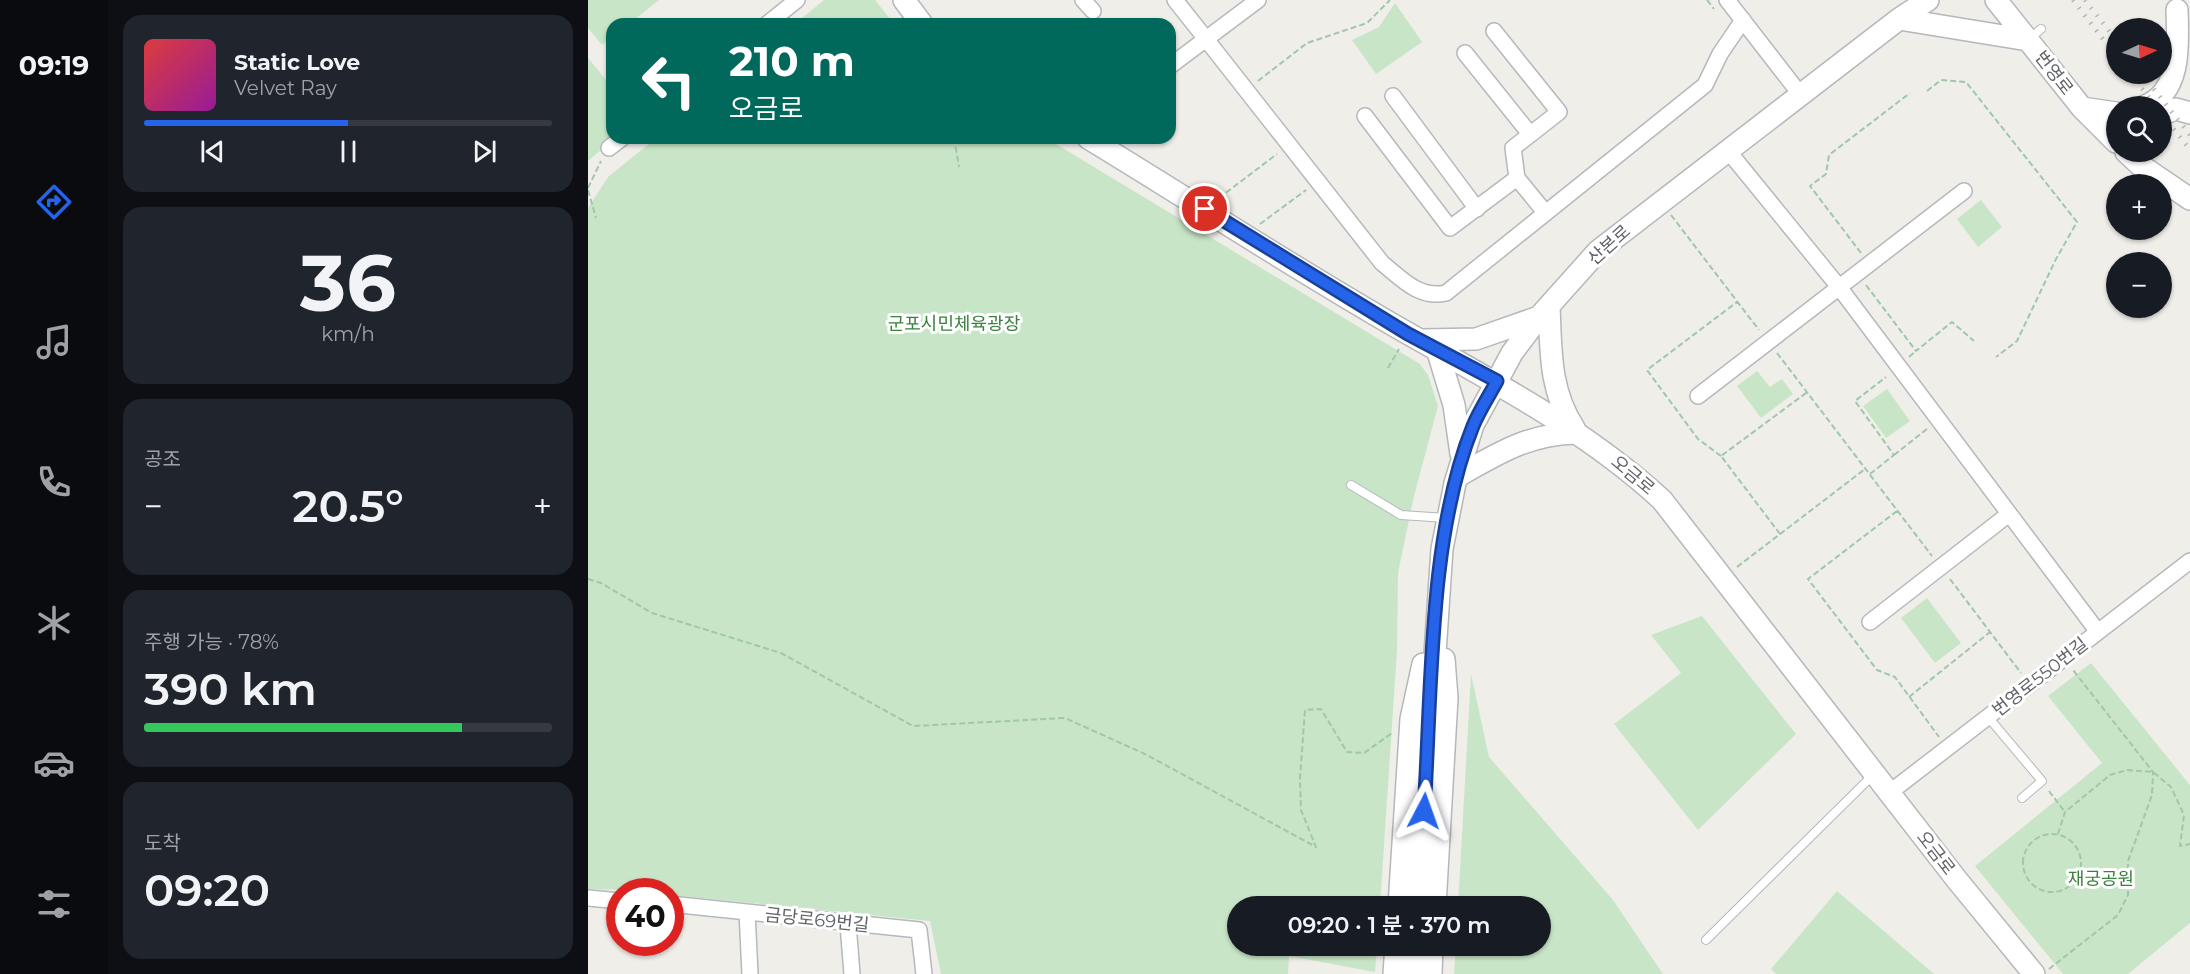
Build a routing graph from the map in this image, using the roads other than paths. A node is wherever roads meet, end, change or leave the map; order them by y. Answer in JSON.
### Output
{"nodes":[{"id":1,"x":798,"y":0,"type":"edge"},
{"id":2,"x":904,"y":0,"type":"edge"},
{"id":3,"x":1175,"y":0,"type":"edge"},
{"id":4,"x":1258,"y":0,"type":"edge"},
{"id":5,"x":1728,"y":0,"type":"edge"},
{"id":6,"x":1928,"y":0,"type":"edge"},
{"id":7,"x":1996,"y":0,"type":"edge"},
{"id":8,"x":2173,"y":5,"type":"edge"},
{"id":9,"x":775,"y":18,"type":"edge"},
{"id":10,"x":918,"y":18,"type":"edge"},
{"id":11,"x":1899,"y":19,"type":"junction"},
{"id":12,"x":1743,"y":20,"type":"junction"},
{"id":13,"x":1494,"y":31,"type":"dead end"},
{"id":14,"x":2034,"y":34,"type":"junction"},
{"id":15,"x":1206,"y":39,"type":"junction"},
{"id":16,"x":2190,"y":45,"type":"edge"},
{"id":17,"x":1465,"y":53,"type":"dead end"},
{"id":18,"x":1176,"y":62,"type":"edge"},
{"id":19,"x":1800,"y":94,"type":"junction"},
{"id":20,"x":1393,"y":96,"type":"dead end"},
{"id":21,"x":2161,"y":96,"type":"edge"},
{"id":22,"x":2082,"y":108,"type":"junction"},
{"id":23,"x":2172,"y":110,"type":"edge"},
{"id":24,"x":2106,"y":112,"type":"edge"},
{"id":25,"x":2190,"y":113,"type":"edge"},
{"id":26,"x":1365,"y":116,"type":"dead end"},
{"id":27,"x":2106,"y":132,"type":"edge"},
{"id":28,"x":1530,"y":134,"type":"junction"},
{"id":29,"x":614,"y":144,"type":"edge"},
{"id":30,"x":1098,"y":144,"type":"edge"},
{"id":31,"x":609,"y":148,"type":"road end"},
{"id":32,"x":1729,"y":152,"type":"junction"},
{"id":33,"x":2143,"y":162,"type":"edge"},
{"id":34,"x":1517,"y":178,"type":"junction"},
{"id":35,"x":1964,"y":191,"type":"dead end"},
{"id":36,"x":2190,"y":199,"type":"edge"},
{"id":37,"x":1477,"y":209,"type":"junction"},
{"id":38,"x":1545,"y":212,"type":"junction"},
{"id":39,"x":1839,"y":287,"type":"junction"},
{"id":40,"x":1544,"y":311,"type":"junction"},
{"id":41,"x":1422,"y":341,"type":"junction"},
{"id":42,"x":1497,"y":381,"type":"junction"},
{"id":43,"x":1698,"y":396,"type":"dead end"},
{"id":44,"x":1577,"y":433,"type":"junction"},
{"id":45,"x":1460,"y":469,"type":"junction"},
{"id":46,"x":1351,"y":485,"type":"dead end"},
{"id":47,"x":2009,"y":514,"type":"junction"},
{"id":48,"x":1448,"y":518,"type":"junction"},
{"id":49,"x":2190,"y":561,"type":"edge"},
{"id":50,"x":1437,"y":596,"type":"junction"},
{"id":51,"x":1870,"y":622,"type":"dead end"},
{"id":52,"x":2098,"y":632,"type":"junction"},
{"id":53,"x":1988,"y":717,"type":"junction"},
{"id":54,"x":1874,"y":774,"type":"junction"},
{"id":55,"x":1889,"y":793,"type":"junction"},
{"id":56,"x":2022,"y":798,"type":"dead end"},
{"id":57,"x":1400,"y":896,"type":"edge"},
{"id":58,"x":1419,"y":896,"type":"edge"},
{"id":59,"x":1436,"y":896,"type":"edge"},
{"id":60,"x":588,"y":898,"type":"edge"},
{"id":61,"x":606,"y":900,"type":"edge"},
{"id":62,"x":684,"y":905,"type":"edge"},
{"id":63,"x":747,"y":912,"type":"junction"},
{"id":64,"x":848,"y":924,"type":"junction"},
{"id":65,"x":1706,"y":940,"type":"dead end"},
{"id":66,"x":1395,"y":956,"type":"edge"},
{"id":67,"x":1415,"y":956,"type":"edge"},
{"id":68,"x":1432,"y":956,"type":"edge"},
{"id":69,"x":750,"y":974,"type":"edge"},
{"id":70,"x":852,"y":974,"type":"edge"},
{"id":71,"x":924,"y":974,"type":"edge"},
{"id":72,"x":1394,"y":974,"type":"edge"},
{"id":73,"x":1414,"y":974,"type":"edge"},
{"id":74,"x":1431,"y":974,"type":"edge"},
{"id":75,"x":2034,"y":974,"type":"edge"}],
"edges":[{"from":1,"to":9,"type":"street"},
{"from":2,"to":10,"type":"street"},
{"from":3,"to":15,"type":"street"},
{"from":4,"to":15,"type":"street"},
{"from":5,"to":12,"type":"street"},
{"from":6,"to":11,"type":"street","name":"산본로"},
{"from":7,"to":14,"type":"street","name":"번영로"},
{"from":8,"to":16,"type":"street"},
{"from":8,"to":21,"type":"street"},
{"from":11,"to":14,"type":"street"},
{"from":11,"to":19,"type":"street","name":"산본로"},
{"from":12,"to":19,"type":"street"},
{"from":12,"to":38,"type":"street"},
{"from":13,"to":28,"type":"street"},
{"from":14,"to":22,"type":"street","name":"번영로"},
{"from":15,"to":18,"type":"street"},
{"from":15,"to":38,"type":"street"},
{"from":17,"to":28,"type":"street"},
{"from":19,"to":32,"type":"street","name":"산본로"},
{"from":20,"to":37,"type":"street"},
{"from":22,"to":24,"type":"street"},
{"from":22,"to":27,"type":"street","name":"번영로"},
{"from":23,"to":25,"type":"street"},
{"from":26,"to":37,"type":"street"},
{"from":28,"to":34,"type":"street"},
{"from":29,"to":31,"type":"street"},
{"from":30,"to":41,"type":"street","name":"오금로"},
{"from":32,"to":39,"type":"street"},
{"from":32,"to":40,"type":"street","name":"산본로"},
{"from":33,"to":36,"type":"street"},
{"from":34,"to":37,"type":"street"},
{"from":34,"to":38,"type":"street"},
{"from":35,"to":39,"type":"street"},
{"from":39,"to":43,"type":"street"},
{"from":39,"to":47,"type":"street"},
{"from":40,"to":41,"type":"street"},
{"from":40,"to":42,"type":"street","name":"산본로"},
{"from":40,"to":44,"type":"street"},
{"from":41,"to":42,"type":"street","name":"오금로"},
{"from":41,"to":45,"type":"street"},
{"from":42,"to":44,"type":"street","name":"오금로"},
{"from":42,"to":45,"type":"street","name":"산본로"},
{"from":44,"to":45,"type":"street"},
{"from":44,"to":54,"type":"street","name":"오금로"},
{"from":45,"to":48,"type":"street","name":"산본로"},
{"from":46,"to":48,"type":"lane"},
{"from":47,"to":51,"type":"street"},
{"from":47,"to":52,"type":"street"},
{"from":48,"to":50,"type":"street","name":"산본로"},
{"from":49,"to":52,"type":"street","name":"번영로550번길"},
{"from":50,"to":57,"type":"street","name":"산본로"},
{"from":50,"to":58,"type":"street","name":"산본로"},
{"from":50,"to":59,"type":"street","name":"산본로"},
{"from":52,"to":53,"type":"street","name":"번영로550번길"},
{"from":53,"to":55,"type":"street","name":"번영로550번길"},
{"from":53,"to":56,"type":"lane"},
{"from":54,"to":55,"type":"street","name":"오금로"},
{"from":54,"to":65,"type":"lane"},
{"from":55,"to":75,"type":"street","name":"오금로"},
{"from":60,"to":61,"type":"street"},
{"from":62,"to":63,"type":"street","name":"금당로69번길"},
{"from":63,"to":64,"type":"street","name":"금당로69번길"},
{"from":63,"to":69,"type":"street"},
{"from":64,"to":70,"type":"street"},
{"from":64,"to":71,"type":"street","name":"금당로69번길"},
{"from":66,"to":72,"type":"street"},
{"from":67,"to":73,"type":"street"},
{"from":68,"to":74,"type":"street"}]}
